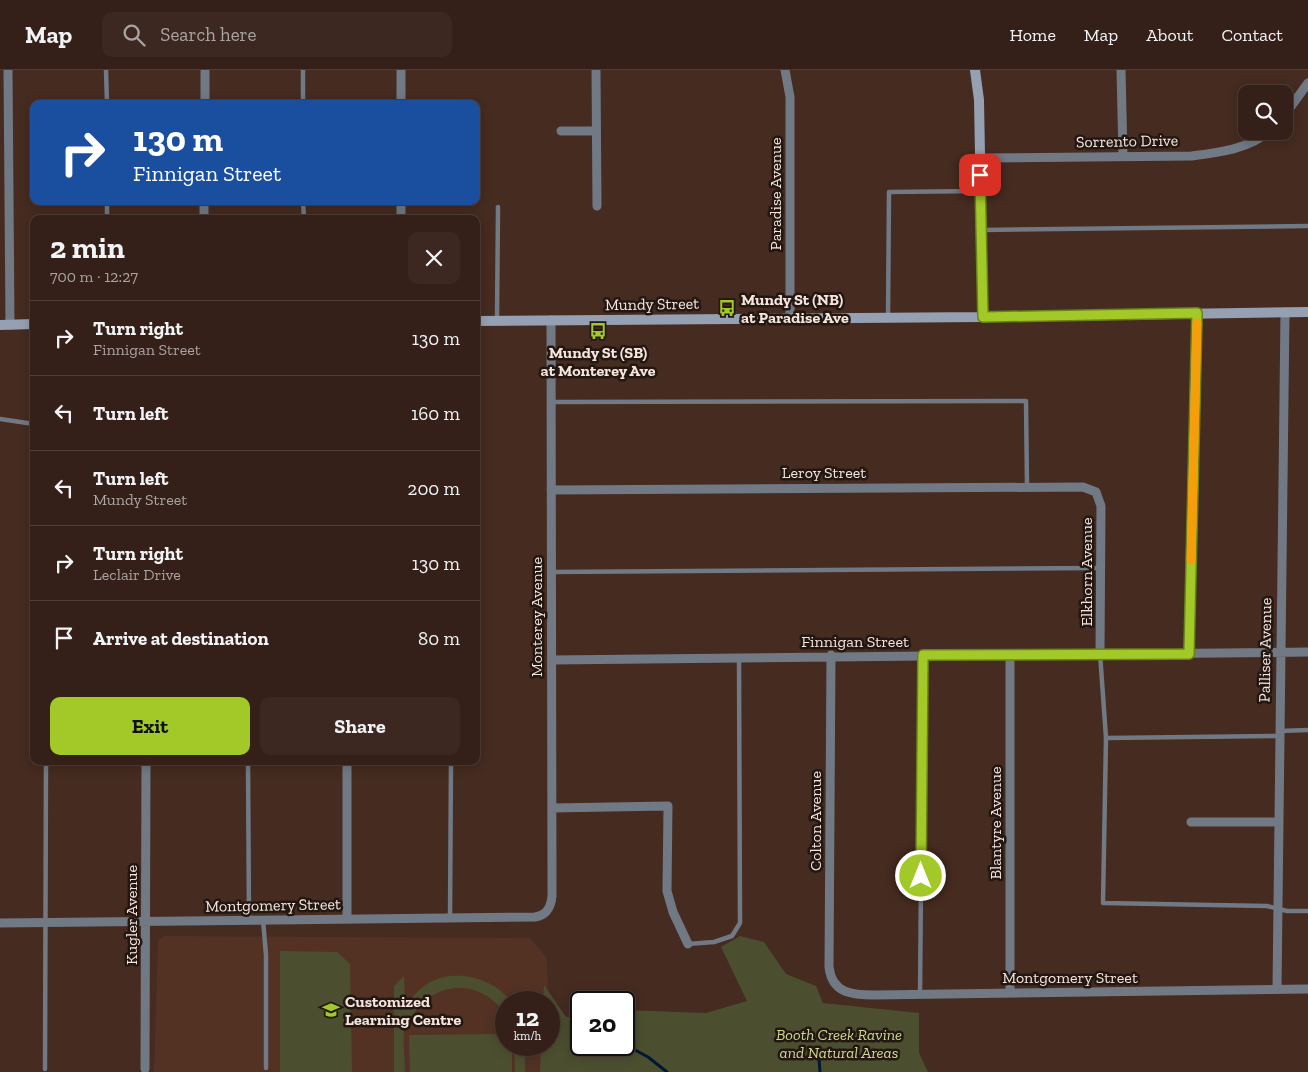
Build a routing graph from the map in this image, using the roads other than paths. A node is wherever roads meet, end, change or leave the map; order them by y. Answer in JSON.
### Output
{"nodes":[{"id":1,"x":8,"y":70,"type":"edge"},
{"id":2,"x":106,"y":70,"type":"edge"},
{"id":3,"x":205,"y":70,"type":"edge"},
{"id":4,"x":303,"y":70,"type":"edge"},
{"id":5,"x":401,"y":70,"type":"edge"},
{"id":6,"x":596,"y":70,"type":"edge"},
{"id":7,"x":785,"y":70,"type":"edge"},
{"id":8,"x":975,"y":70,"type":"edge"},
{"id":9,"x":1121,"y":70,"type":"edge"},
{"id":10,"x":1308,"y":83,"type":"edge"},
{"id":11,"x":106,"y":100,"type":"edge"},
{"id":12,"x":205,"y":100,"type":"edge"},
{"id":13,"x":303,"y":100,"type":"edge"},
{"id":14,"x":401,"y":100,"type":"edge"},
{"id":15,"x":1293,"y":104,"type":"edge"},
{"id":16,"x":561,"y":131,"type":"dead end"},
{"id":17,"x":596,"y":131,"type":"junction"},
{"id":18,"x":1257,"y":140,"type":"edge"},
{"id":19,"x":4,"y":147,"type":"edge"},
{"id":20,"x":1123,"y":156,"type":"junction"},
{"id":21,"x":980,"y":158,"type":"junction"},
{"id":22,"x":980,"y":191,"type":"junction"},
{"id":23,"x":498,"y":206,"type":"dead end"},
{"id":24,"x":597,"y":206,"type":"dead end"},
{"id":25,"x":1308,"y":226,"type":"edge"},
{"id":26,"x":981,"y":230,"type":"junction"},
{"id":27,"x":4,"y":238,"type":"edge"},
{"id":28,"x":1285,"y":312,"type":"junction"},
{"id":29,"x":1308,"y":312,"type":"edge"},
{"id":30,"x":1197,"y":313,"type":"junction"},
{"id":31,"x":983,"y":317,"type":"junction"},
{"id":32,"x":790,"y":318,"type":"junction"},
{"id":33,"x":888,"y":318,"type":"junction"},
{"id":34,"x":497,"y":320,"type":"junction"},
{"id":35,"x":551,"y":320,"type":"junction"},
{"id":36,"x":480,"y":321,"type":"edge"},
{"id":37,"x":30,"y":324,"type":"edge"},
{"id":38,"x":5,"y":325,"type":"edge"},
{"id":39,"x":552,"y":402,"type":"junction"},
{"id":40,"x":0,"y":419,"type":"edge"},
{"id":41,"x":30,"y":423,"type":"edge"},
{"id":42,"x":1027,"y":486,"type":"junction"},
{"id":43,"x":551,"y":490,"type":"junction"},
{"id":44,"x":1096,"y":492,"type":"joint"},
{"id":45,"x":1102,"y":568,"type":"junction"},
{"id":46,"x":551,"y":572,"type":"junction"},
{"id":47,"x":1280,"y":652,"type":"junction"},
{"id":48,"x":1308,"y":652,"type":"edge"},
{"id":49,"x":1100,"y":653,"type":"junction"},
{"id":50,"x":1189,"y":654,"type":"junction"},
{"id":51,"x":831,"y":655,"type":"junction"},
{"id":52,"x":923,"y":655,"type":"junction"},
{"id":53,"x":1010,"y":655,"type":"junction"},
{"id":54,"x":740,"y":657,"type":"junction"},
{"id":55,"x":552,"y":660,"type":"junction"},
{"id":56,"x":1308,"y":730,"type":"edge"},
{"id":57,"x":1279,"y":734,"type":"junction"},
{"id":58,"x":1106,"y":738,"type":"junction"},
{"id":59,"x":46,"y":765,"type":"edge"},
{"id":60,"x":146,"y":765,"type":"edge"},
{"id":61,"x":248,"y":765,"type":"edge"},
{"id":62,"x":347,"y":765,"type":"edge"},
{"id":63,"x":451,"y":765,"type":"edge"},
{"id":64,"x":552,"y":808,"type":"junction"},
{"id":65,"x":1191,"y":822,"type":"dead end"},
{"id":66,"x":1278,"y":822,"type":"junction"},
{"id":67,"x":1277,"y":909,"type":"junction"},
{"id":68,"x":1308,"y":911,"type":"edge"},
{"id":69,"x":546,"y":912,"type":"joint"},
{"id":70,"x":450,"y":918,"type":"junction"},
{"id":71,"x":347,"y":919,"type":"junction"},
{"id":72,"x":146,"y":920,"type":"junction"},
{"id":73,"x":249,"y":920,"type":"junction"},
{"id":74,"x":263,"y":920,"type":"junction"},
{"id":75,"x":0,"y":922,"type":"edge"},
{"id":76,"x":46,"y":922,"type":"junction"},
{"id":77,"x":688,"y":944,"type":"joint"},
{"id":78,"x":835,"y":985,"type":"joint"},
{"id":79,"x":1276,"y":989,"type":"junction"},
{"id":80,"x":1308,"y":989,"type":"edge"},
{"id":81,"x":1010,"y":992,"type":"junction"},
{"id":82,"x":920,"y":995,"type":"junction"},
{"id":83,"x":266,"y":1068,"type":"dead end"},
{"id":84,"x":45,"y":1069,"type":"dead end"},
{"id":85,"x":145,"y":1069,"type":"dead end"}],
"edges":[{"from":1,"to":19,"type":"street"},
{"from":2,"to":11,"type":"lane"},
{"from":3,"to":12,"type":"street"},
{"from":4,"to":13,"type":"lane"},
{"from":5,"to":14,"type":"street"},
{"from":6,"to":17,"type":"street"},
{"from":7,"to":32,"type":"street","name":"Paradise Avenue"},
{"from":8,"to":21,"type":"street"},
{"from":9,"to":20,"type":"street"},
{"from":10,"to":15,"type":"street"},
{"from":16,"to":17,"type":"street"},
{"from":17,"to":24,"type":"street"},
{"from":18,"to":20,"type":"street","name":"Sorrento Drive"},
{"from":19,"to":27,"type":"street"},
{"from":20,"to":21,"type":"street","name":"Sorrento Drive"},
{"from":21,"to":22,"type":"street"},
{"from":22,"to":26,"type":"street"},
{"from":22,"to":33,"type":"lane"},
{"from":23,"to":34,"type":"lane"},
{"from":25,"to":26,"type":"lane"},
{"from":26,"to":31,"type":"street"},
{"from":27,"to":38,"type":"street"},
{"from":28,"to":29,"type":"street","name":"Mundy Street"},
{"from":28,"to":30,"type":"street","name":"Mundy Street"},
{"from":28,"to":47,"type":"street","name":"Palliser Avenue"},
{"from":30,"to":31,"type":"street","name":"Mundy Street"},
{"from":30,"to":50,"type":"lane"},
{"from":31,"to":33,"type":"street","name":"Mundy Street"},
{"from":32,"to":33,"type":"street","name":"Mundy Street"},
{"from":32,"to":35,"type":"street","name":"Mundy Street"},
{"from":34,"to":35,"type":"street","name":"Mundy Street"},
{"from":34,"to":36,"type":"street","name":"Mundy Street"},
{"from":35,"to":39,"type":"street","name":"Monterey Avenue"},
{"from":37,"to":38,"type":"street"},
{"from":39,"to":42,"type":"lane"},
{"from":39,"to":43,"type":"street","name":"Monterey Avenue"},
{"from":40,"to":41,"type":"lane"},
{"from":42,"to":43,"type":"street","name":"Leroy Street"},
{"from":42,"to":44,"type":"street","name":"Leroy Street"},
{"from":43,"to":46,"type":"street","name":"Monterey Avenue"},
{"from":44,"to":45,"type":"street","name":"Elkhorn Avenue"},
{"from":45,"to":46,"type":"lane"},
{"from":45,"to":49,"type":"street","name":"Elkhorn Avenue"},
{"from":46,"to":55,"type":"street","name":"Monterey Avenue"},
{"from":47,"to":48,"type":"street","name":"Finnigan Street"},
{"from":47,"to":50,"type":"street","name":"Finnigan Street"},
{"from":47,"to":57,"type":"street","name":"Palliser Avenue"},
{"from":49,"to":50,"type":"street","name":"Finnigan Street"},
{"from":49,"to":53,"type":"street","name":"Finnigan Street"},
{"from":49,"to":58,"type":"lane"},
{"from":51,"to":52,"type":"street","name":"Finnigan Street"},
{"from":51,"to":54,"type":"street","name":"Finnigan Street"},
{"from":51,"to":78,"type":"street","name":"Colton Avenue"},
{"from":52,"to":53,"type":"street","name":"Finnigan Street"},
{"from":52,"to":82,"type":"lane"},
{"from":53,"to":81,"type":"street","name":"Blantyre Avenue"},
{"from":54,"to":55,"type":"street","name":"Finnigan Street"},
{"from":54,"to":77,"type":"lane"},
{"from":55,"to":64,"type":"street","name":"Monterey Avenue"},
{"from":56,"to":57,"type":"lane"},
{"from":57,"to":58,"type":"lane"},
{"from":57,"to":66,"type":"street","name":"Palliser Avenue"},
{"from":58,"to":67,"type":"lane"},
{"from":59,"to":76,"type":"lane"},
{"from":60,"to":72,"type":"street","name":"Kugler Avenue"},
{"from":61,"to":73,"type":"lane"},
{"from":62,"to":71,"type":"street"},
{"from":63,"to":70,"type":"lane"},
{"from":64,"to":69,"type":"street","name":"Monterey Avenue"},
{"from":64,"to":77,"type":"street"},
{"from":65,"to":66,"type":"street"},
{"from":66,"to":67,"type":"street","name":"Palliser Avenue"},
{"from":67,"to":68,"type":"lane"},
{"from":67,"to":79,"type":"street","name":"Palliser Avenue"},
{"from":69,"to":70,"type":"street","name":"Montgomery Street"},
{"from":70,"to":71,"type":"street","name":"Montgomery Street"},
{"from":71,"to":74,"type":"street","name":"Montgomery Street"},
{"from":72,"to":73,"type":"street","name":"Montgomery Street"},
{"from":72,"to":76,"type":"street","name":"Montgomery Street"},
{"from":72,"to":85,"type":"street","name":"Kugler Avenue"},
{"from":73,"to":74,"type":"street","name":"Montgomery Street"},
{"from":74,"to":83,"type":"lane"},
{"from":75,"to":76,"type":"street","name":"Montgomery Street"},
{"from":76,"to":84,"type":"lane"},
{"from":78,"to":82,"type":"street","name":"Montgomery Street"},
{"from":79,"to":80,"type":"street","name":"Montgomery Street"},
{"from":79,"to":81,"type":"street","name":"Montgomery Street"},
{"from":81,"to":82,"type":"street","name":"Montgomery Street"}]}
